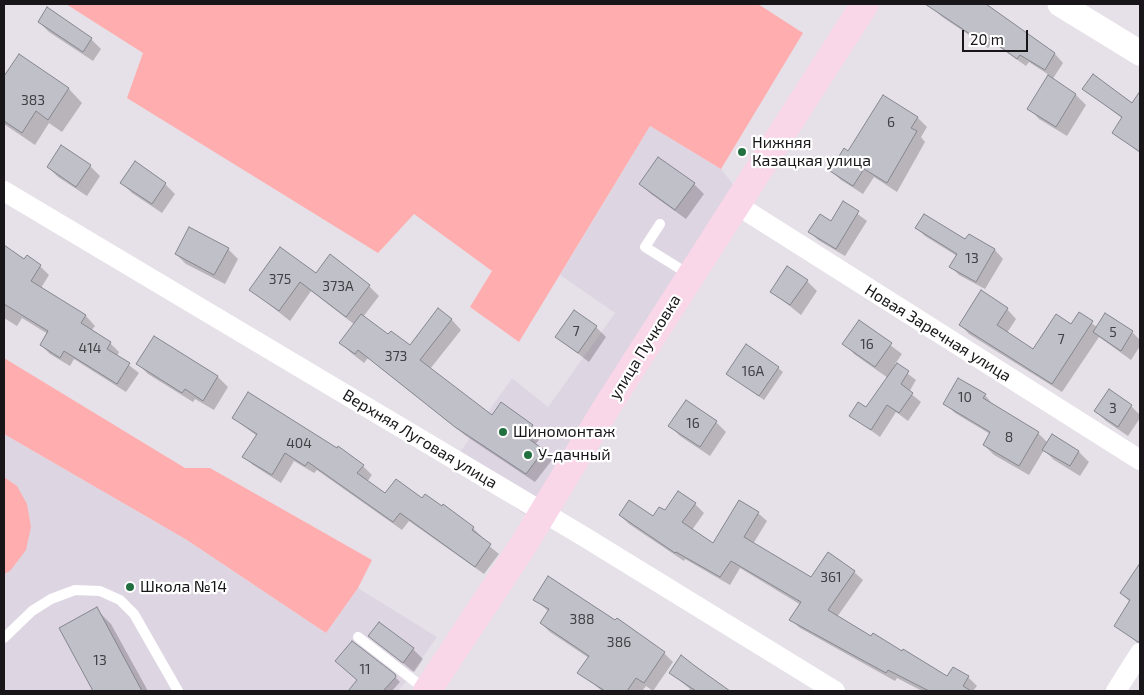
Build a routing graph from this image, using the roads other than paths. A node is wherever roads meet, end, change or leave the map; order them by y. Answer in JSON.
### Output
{"nodes":[{"id":1,"x":865,"y":4,"type":"edge"},
{"id":2,"x":1060,"y":4,"type":"edge"},
{"id":3,"x":1140,"y":53,"type":"edge"},
{"id":4,"x":4,"y":191,"type":"edge"},
{"id":5,"x":737,"y":205,"type":"junction"},
{"id":6,"x":660,"y":224,"type":"dead end"},
{"id":7,"x":690,"y":275,"type":"junction"},
{"id":8,"x":1140,"y":460,"type":"edge"},
{"id":9,"x":542,"y":512,"type":"junction"},
{"id":10,"x":358,"y":637,"type":"dead end"},
{"id":11,"x":4,"y":638,"type":"edge"},
{"id":12,"x":1140,"y":653,"type":"edge"},
{"id":13,"x":178,"y":691,"type":"edge"},
{"id":14,"x":427,"y":691,"type":"edge"},
{"id":15,"x":835,"y":691,"type":"edge"},
{"id":16,"x":1116,"y":691,"type":"edge"}],
"edges":[{"from":1,"to":5,"type":"main road","name":"улица Пучковка"},
{"from":2,"to":3,"type":"street"},
{"from":4,"to":9,"type":"street","name":"Верхняя Луговая улица"},
{"from":5,"to":7,"type":"main road","name":"улица Пучковка"},
{"from":5,"to":8,"type":"street","name":"Новая Заречная улица"},
{"from":6,"to":7,"type":"lane"},
{"from":7,"to":9,"type":"main road","name":"улица Пучковка"},
{"from":9,"to":14,"type":"main road","name":"улица Пучковка"},
{"from":9,"to":15,"type":"street","name":"Верхняя Луговая улица"},
{"from":10,"to":14,"type":"lane"},
{"from":11,"to":13,"type":"lane"},
{"from":12,"to":16,"type":"street"}]}
